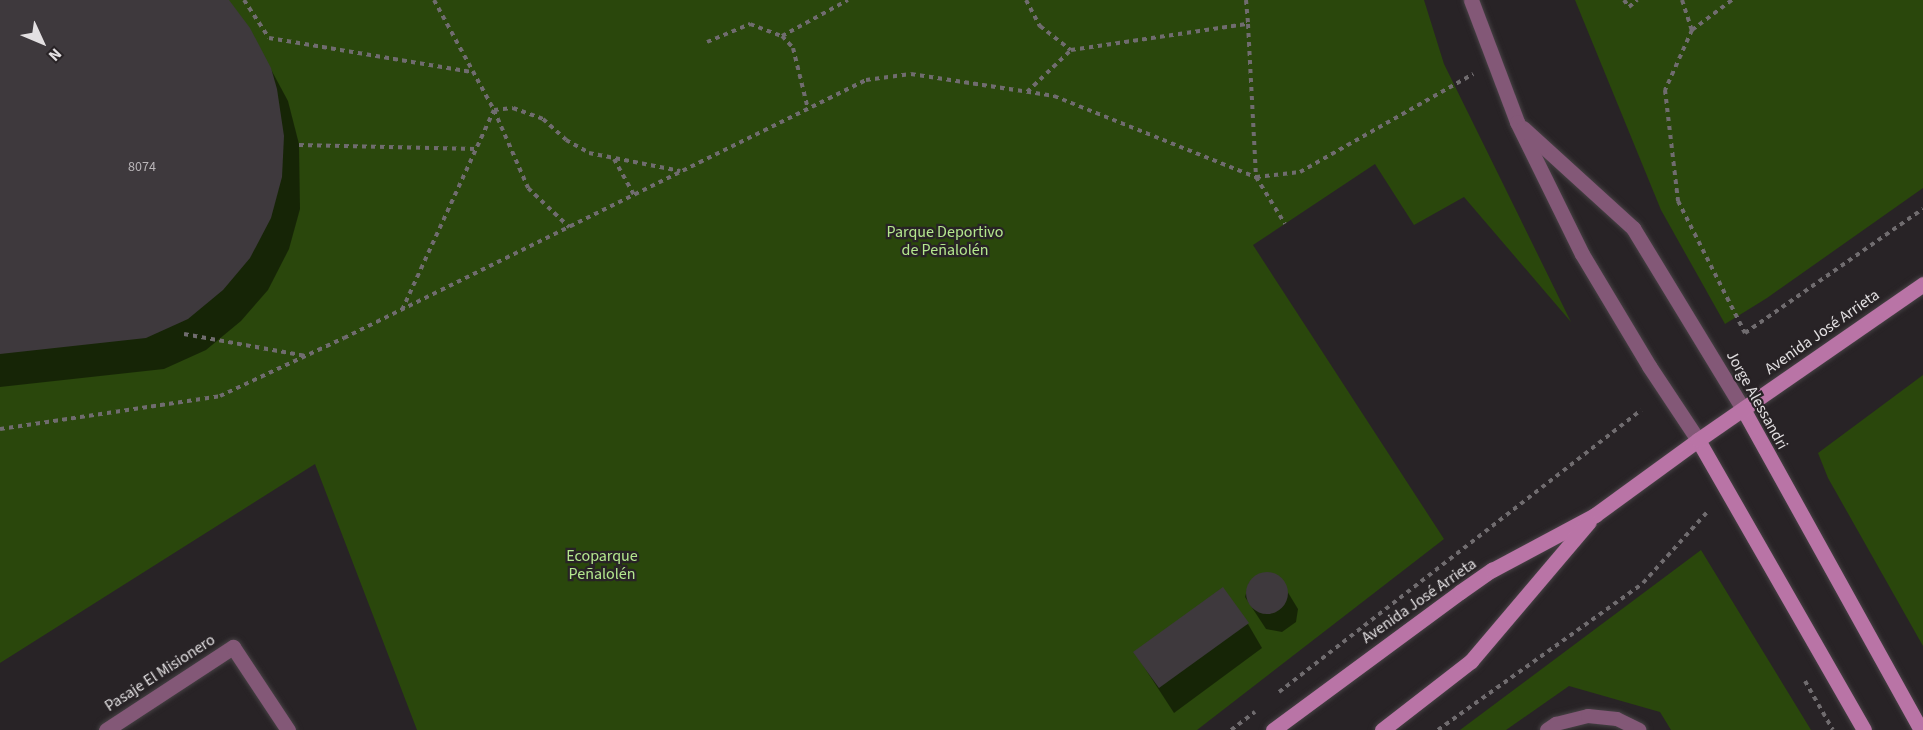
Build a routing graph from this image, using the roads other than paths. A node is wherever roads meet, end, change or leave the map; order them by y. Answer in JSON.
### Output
{"nodes":[{"id":1,"x":1471,"y":0,"type":"edge"},
{"id":2,"x":1517,"y":122,"type":"junction"},
{"id":3,"x":1923,"y":284,"type":"edge"},
{"id":4,"x":1743,"y":409,"type":"junction"},
{"id":5,"x":1698,"y":440,"type":"junction"},
{"id":6,"x":1595,"y":515,"type":"junction"},
{"id":7,"x":106,"y":730,"type":"edge"},
{"id":8,"x":288,"y":730,"type":"edge"},
{"id":9,"x":1273,"y":730,"type":"edge"},
{"id":10,"x":1382,"y":730,"type":"edge"},
{"id":11,"x":1547,"y":730,"type":"edge"},
{"id":12,"x":1640,"y":730,"type":"edge"},
{"id":13,"x":1864,"y":730,"type":"edge"},
{"id":14,"x":1921,"y":730,"type":"edge"}],
"edges":[{"from":1,"to":2,"type":"street","name":"Jorge Alessandri"},
{"from":2,"to":4,"type":"street","name":"Jorge Alessandri"},
{"from":2,"to":5,"type":"street","name":"Jorge Alessandri"},
{"from":3,"to":4,"type":"main road","name":"Avenida José Arrieta"},
{"from":4,"to":5,"type":"main road","name":"Avenida José Arrieta"},
{"from":4,"to":14,"type":"main road","name":"Jorge Alessandri"},
{"from":5,"to":6,"type":"main road","name":"Avenida José Arrieta"},
{"from":5,"to":13,"type":"main road","name":"Jorge Alessandri"},
{"from":6,"to":9,"type":"main road","name":"Avenida José Arrieta"},
{"from":6,"to":10,"type":"main road","name":"Avenida José Arrieta"},
{"from":7,"to":8,"type":"street","name":"Pasaje El Misionero"},
{"from":11,"to":12,"type":"lane"}]}
